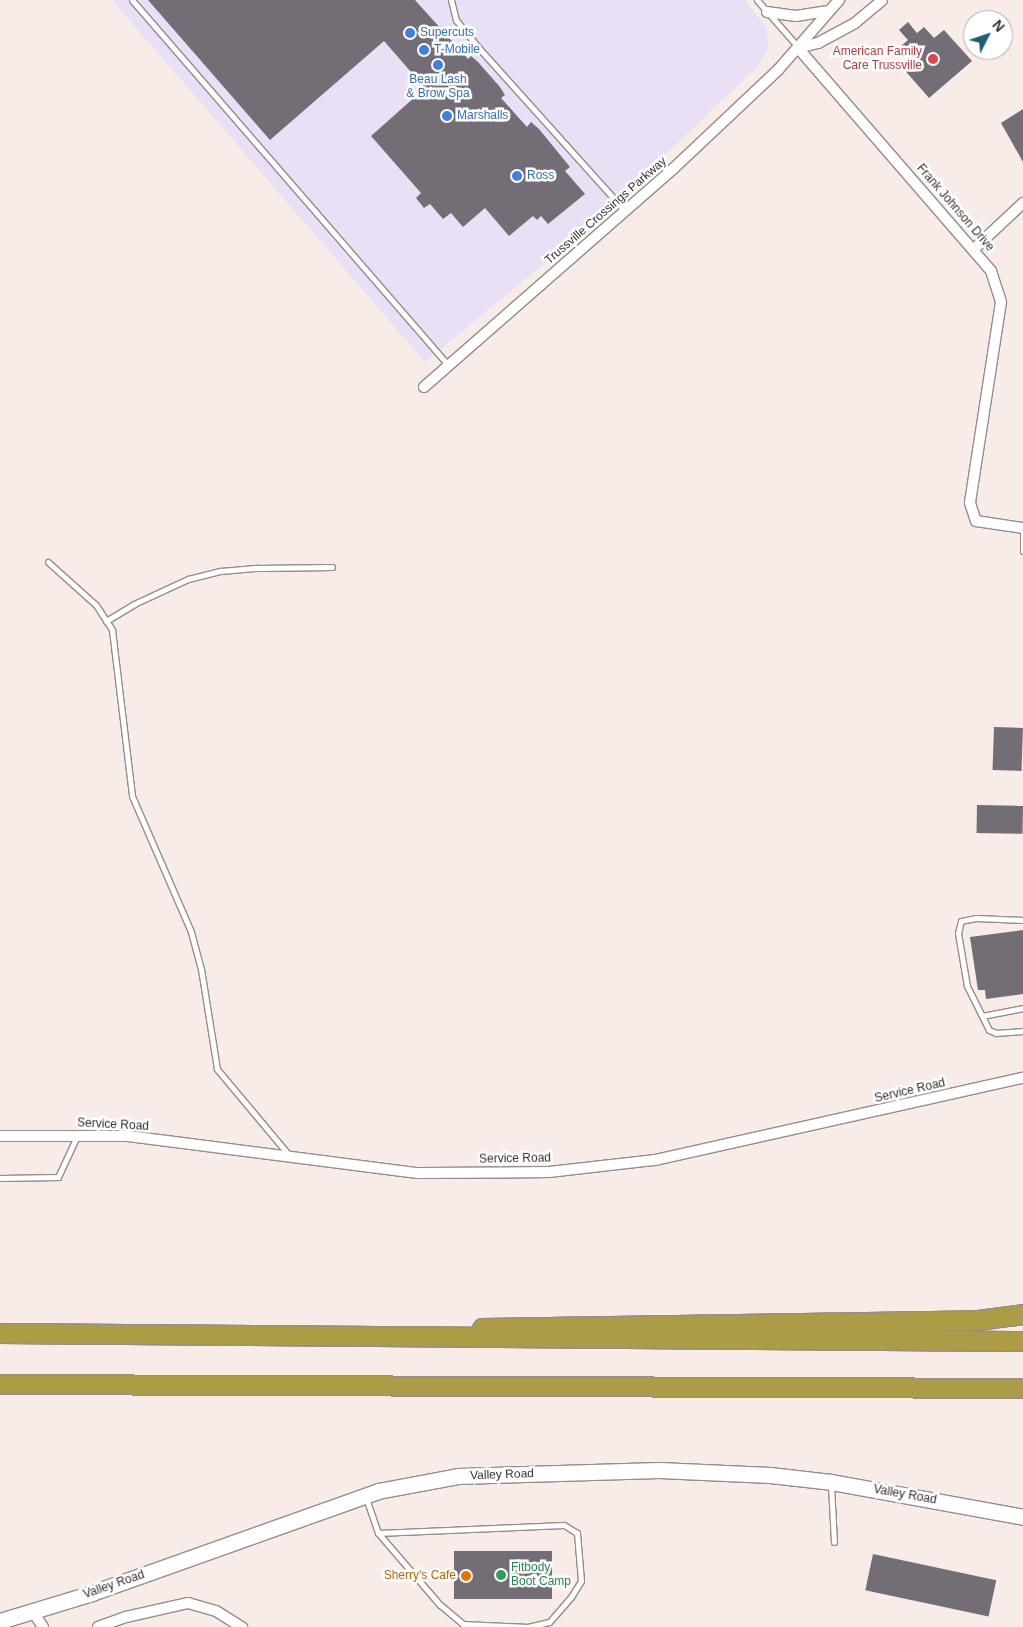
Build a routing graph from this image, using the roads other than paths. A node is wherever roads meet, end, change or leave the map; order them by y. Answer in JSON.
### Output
{"nodes":[{"id":1,"x":132,"y":0,"type":"edge"},
{"id":2,"x":451,"y":0,"type":"edge"},
{"id":3,"x":756,"y":0,"type":"edge"},
{"id":4,"x":839,"y":0,"type":"edge"},
{"id":5,"x":882,"y":0,"type":"edge"},
{"id":6,"x":827,"y":11,"type":"junction"},
{"id":7,"x":767,"y":12,"type":"junction"},
{"id":8,"x":798,"y":48,"type":"junction"},
{"id":9,"x":1023,"y":203,"type":"edge"},
{"id":10,"x":624,"y":210,"type":"junction"},
{"id":11,"x":975,"y":248,"type":"junction"},
{"id":12,"x":448,"y":365,"type":"junction"},
{"id":13,"x":424,"y":387,"type":"dead end"},
{"id":14,"x":1023,"y":529,"type":"edge"},
{"id":15,"x":1023,"y":551,"type":"edge"},
{"id":16,"x":48,"y":562,"type":"dead end"},
{"id":17,"x":332,"y":567,"type":"dead end"},
{"id":18,"x":106,"y":621,"type":"junction"},
{"id":19,"x":1023,"y":920,"type":"edge"},
{"id":20,"x":1023,"y":1008,"type":"edge"},
{"id":21,"x":982,"y":1016,"type":"junction"},
{"id":22,"x":1023,"y":1031,"type":"edge"},
{"id":23,"x":1023,"y":1078,"type":"edge"},
{"id":24,"x":0,"y":1136,"type":"edge"},
{"id":25,"x":78,"y":1136,"type":"junction"},
{"id":26,"x":291,"y":1157,"type":"junction"},
{"id":27,"x":0,"y":1178,"type":"edge"},
{"id":28,"x":1023,"y":1314,"type":"edge"},
{"id":29,"x":0,"y":1333,"type":"edge"},
{"id":30,"x":330,"y":1338,"type":"junction"},
{"id":31,"x":1023,"y":1341,"type":"edge"},
{"id":32,"x":0,"y":1384,"type":"edge"},
{"id":33,"x":1023,"y":1388,"type":"edge"},
{"id":34,"x":830,"y":1482,"type":"junction"},
{"id":35,"x":365,"y":1495,"type":"junction"},
{"id":36,"x":1023,"y":1517,"type":"edge"},
{"id":37,"x":378,"y":1533,"type":"junction"},
{"id":38,"x":834,"y":1542,"type":"dead end"},
{"id":39,"x":33,"y":1612,"type":"junction"},
{"id":40,"x":0,"y":1621,"type":"edge"},
{"id":41,"x":43,"y":1627,"type":"edge"},
{"id":42,"x":98,"y":1627,"type":"edge"},
{"id":43,"x":242,"y":1627,"type":"edge"}],
"edges":[{"from":1,"to":12,"type":"lane"},
{"from":2,"to":10,"type":"lane"},
{"from":3,"to":7,"type":"lane"},
{"from":4,"to":6,"type":"street","name":"Trussville Crossings Parkway"},
{"from":5,"to":8,"type":"street","name":"Trussville Crossings Parkway"},
{"from":6,"to":7,"type":"street"},
{"from":6,"to":8,"type":"street","name":"Trussville Crossings Parkway"},
{"from":7,"to":8,"type":"lane"},
{"from":8,"to":10,"type":"street","name":"Trussville Crossings Parkway"},
{"from":8,"to":11,"type":"street","name":"Frank Johnson Drive"},
{"from":9,"to":11,"type":"street"},
{"from":10,"to":12,"type":"street","name":"Trussville Crossings Parkway"},
{"from":11,"to":14,"type":"street","name":"Frank Johnson Drive"},
{"from":12,"to":13,"type":"street","name":"Trussville Crossings Parkway"},
{"from":14,"to":15,"type":"lane"},
{"from":16,"to":18,"type":"lane"},
{"from":17,"to":18,"type":"lane"},
{"from":18,"to":26,"type":"lane"},
{"from":19,"to":21,"type":"lane"},
{"from":20,"to":21,"type":"lane"},
{"from":21,"to":22,"type":"lane"},
{"from":23,"to":26,"type":"street","name":"Service Road"},
{"from":24,"to":25,"type":"street","name":"Service Road"},
{"from":25,"to":26,"type":"street","name":"Service Road"},
{"from":25,"to":27,"type":"lane"},
{"from":28,"to":30,"type":"highway"},
{"from":29,"to":30,"type":"highway"},
{"from":30,"to":31,"type":"highway"},
{"from":32,"to":33,"type":"highway"},
{"from":34,"to":35,"type":"street","name":"Valley Road"},
{"from":34,"to":36,"type":"street","name":"Valley Road"},
{"from":34,"to":38,"type":"lane"},
{"from":35,"to":37,"type":"lane"},
{"from":35,"to":39,"type":"street","name":"Valley Road"},
{"from":37,"to":37,"type":"lane"},
{"from":39,"to":40,"type":"street","name":"Valley Road"},
{"from":39,"to":41,"type":"street"},
{"from":42,"to":43,"type":"street"}]}
